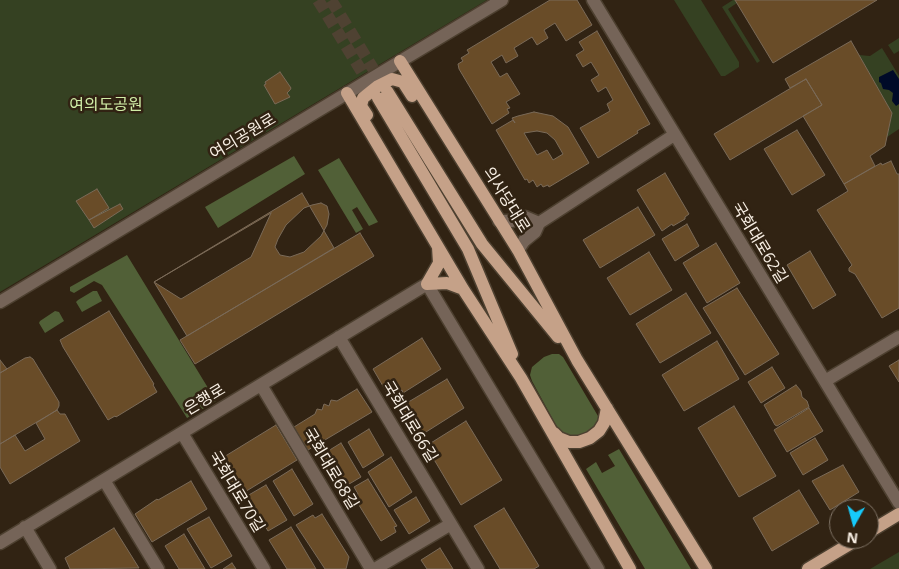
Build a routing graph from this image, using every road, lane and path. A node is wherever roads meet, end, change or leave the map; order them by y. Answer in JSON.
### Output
{"nodes":[{"id":1,"x":502,"y":0,"type":"edge"},
{"id":2,"x":593,"y":0,"type":"edge"},
{"id":3,"x":400,"y":61,"type":"junction"},
{"id":4,"x":347,"y":93,"type":"junction"},
{"id":5,"x":437,"y":121,"type":"junction"},
{"id":6,"x":674,"y":135,"type":"junction"},
{"id":7,"x":381,"y":150,"type":"junction"},
{"id":8,"x":540,"y":221,"type":"junction"},
{"id":9,"x":499,"y":222,"type":"junction"},
{"id":10,"x":438,"y":247,"type":"junction"},
{"id":11,"x":518,"y":250,"type":"junction"},
{"id":12,"x":427,"y":284,"type":"junction"},
{"id":13,"x":463,"y":289,"type":"junction"},
{"id":14,"x":0,"y":302,"type":"edge"},
{"id":15,"x":339,"y":337,"type":"junction"},
{"id":16,"x":899,"y":338,"type":"edge"},
{"id":17,"x":577,"y":360,"type":"junction"},
{"id":18,"x":521,"y":378,"type":"junction"},
{"id":19,"x":825,"y":381,"type":"junction"},
{"id":20,"x":261,"y":385,"type":"junction"},
{"id":21,"x":607,"y":408,"type":"junction"},
{"id":22,"x":550,"y":430,"type":"junction"},
{"id":23,"x":182,"y":433,"type":"junction"},
{"id":24,"x":104,"y":480,"type":"junction"},
{"id":25,"x":899,"y":503,"type":"edge"},
{"id":26,"x":899,"y":514,"type":"edge"},
{"id":27,"x":451,"y":524,"type":"junction"},
{"id":28,"x":879,"y":526,"type":"edge"},
{"id":29,"x":25,"y":527,"type":"junction"},
{"id":30,"x":0,"y":543,"type":"edge"},
{"id":31,"x":841,"y":549,"type":"edge"},
{"id":32,"x":628,"y":568,"type":"edge"},
{"id":33,"x":706,"y":568,"type":"edge"},
{"id":34,"x":50,"y":569,"type":"edge"},
{"id":35,"x":158,"y":569,"type":"edge"},
{"id":36,"x":264,"y":569,"type":"edge"},
{"id":37,"x":371,"y":569,"type":"edge"},
{"id":38,"x":375,"y":569,"type":"edge"},
{"id":39,"x":478,"y":569,"type":"edge"},
{"id":40,"x":598,"y":569,"type":"edge"},
{"id":41,"x":808,"y":569,"type":"edge"}],
"edges":[{"from":1,"to":3,"type":"street","name":"여의공원로"},
{"from":2,"to":6,"type":"street","name":"국회대로62길"},
{"from":3,"to":4,"type":"street","name":"여의공원로"},
{"from":3,"to":5,"type":"main road","name":"의사당대로"},
{"from":4,"to":7,"type":"main road","name":"의사당대로"},
{"from":4,"to":14,"type":"street","name":"여의공원로"},
{"from":5,"to":7,"type":"main road"},
{"from":5,"to":9,"type":"main road","name":"의사당대로"},
{"from":6,"to":8,"type":"street","name":"의사당대로"},
{"from":6,"to":19,"type":"street","name":"국회대로62길"},
{"from":7,"to":10,"type":"main road","name":"의사당대로"},
{"from":8,"to":9,"type":"street"},
{"from":8,"to":11,"type":"street","name":"의사당대로"},
{"from":9,"to":11,"type":"main road","name":"의사당대로"},
{"from":10,"to":12,"type":"main road"},
{"from":10,"to":13,"type":"main road","name":"의사당대로"},
{"from":11,"to":17,"type":"main road","name":"의사당대로"},
{"from":12,"to":13,"type":"main road"},
{"from":12,"to":15,"type":"street","name":"은행로"},
{"from":12,"to":40,"type":"street"},
{"from":13,"to":18,"type":"main road","name":"의사당대로"},
{"from":15,"to":20,"type":"street","name":"은행로"},
{"from":15,"to":27,"type":"street","name":"국회대로66길"},
{"from":16,"to":19,"type":"street"},
{"from":17,"to":18,"type":"main road","name":"의사당대로"},
{"from":17,"to":21,"type":"main road","name":"의사당대로"},
{"from":18,"to":22,"type":"main road","name":"의사당대로"},
{"from":19,"to":25,"type":"street","name":"국회대로62길"},
{"from":20,"to":23,"type":"street","name":"은행로"},
{"from":20,"to":37,"type":"street","name":"국회대로68길"},
{"from":21,"to":22,"type":"main road"},
{"from":21,"to":33,"type":"main road","name":"의사당대로"},
{"from":22,"to":32,"type":"main road","name":"의사당대로"},
{"from":23,"to":24,"type":"street","name":"은행로"},
{"from":23,"to":36,"type":"street","name":"국회대로70길"},
{"from":24,"to":29,"type":"street","name":"은행로"},
{"from":24,"to":35,"type":"street"},
{"from":26,"to":28,"type":"main road"},
{"from":27,"to":38,"type":"street"},
{"from":27,"to":39,"type":"street","name":"국회대로66길"},
{"from":29,"to":30,"type":"street","name":"은행로"},
{"from":29,"to":34,"type":"street"},
{"from":31,"to":41,"type":"main road"}]}
